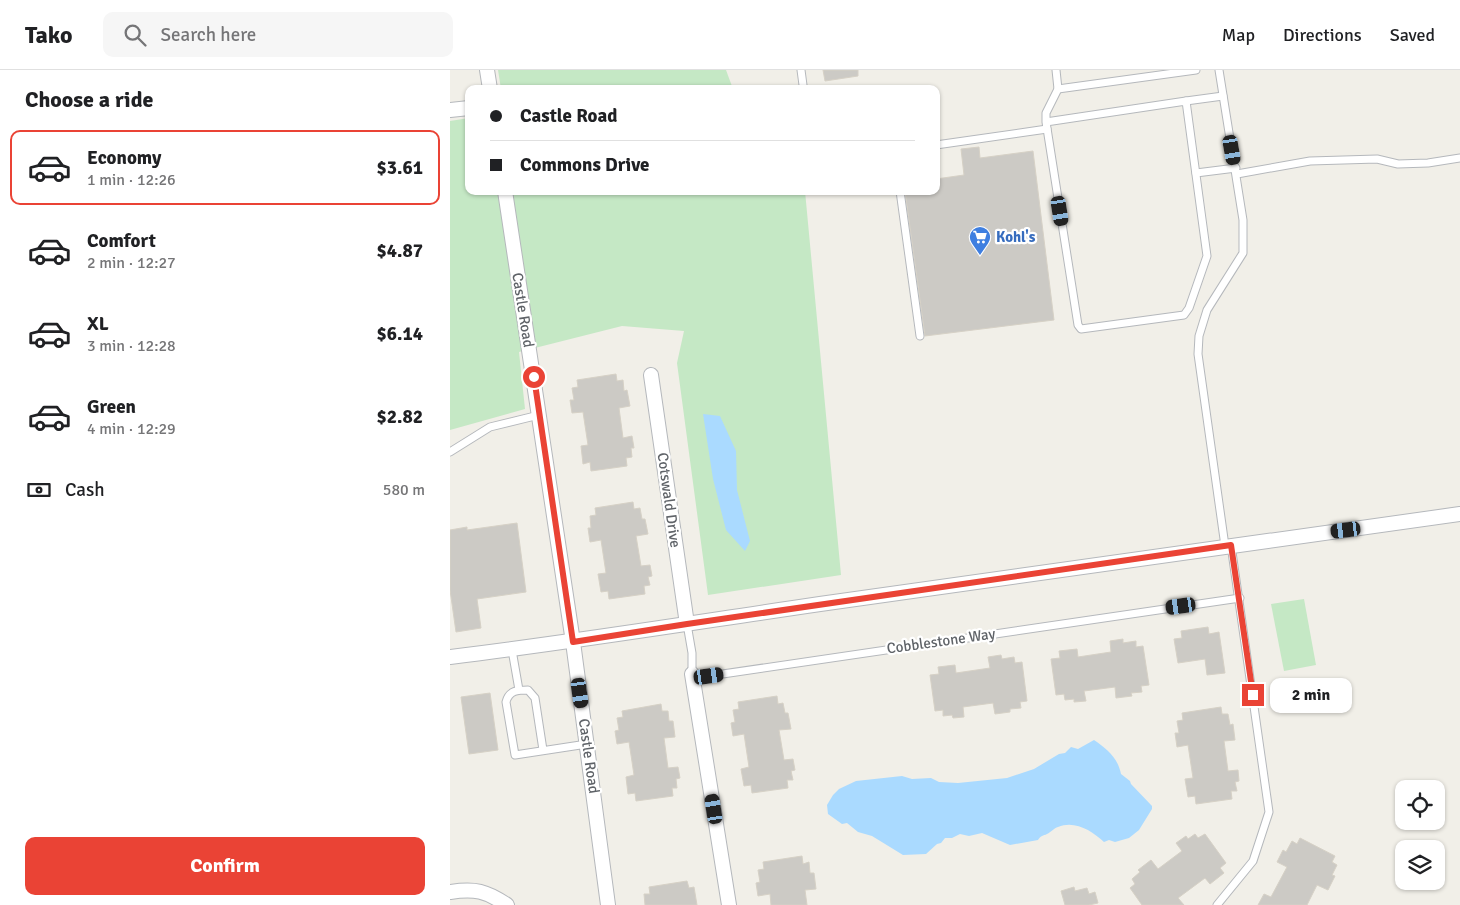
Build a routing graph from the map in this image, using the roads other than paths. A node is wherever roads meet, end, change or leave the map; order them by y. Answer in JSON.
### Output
{"nodes":[{"id":1,"x":487,"y":70,"type":"edge"},
{"id":2,"x":801,"y":70,"type":"edge"},
{"id":3,"x":1056,"y":70,"type":"edge"},
{"id":4,"x":1196,"y":70,"type":"edge"},
{"id":5,"x":1219,"y":70,"type":"edge"},
{"id":6,"x":489,"y":85,"type":"edge"},
{"id":7,"x":803,"y":85,"type":"dead end"},
{"id":8,"x":1058,"y":90,"type":"junction"},
{"id":9,"x":1223,"y":96,"type":"junction"},
{"id":10,"x":1186,"y":101,"type":"junction"},
{"id":11,"x":465,"y":108,"type":"edge"},
{"id":12,"x":450,"y":110,"type":"edge"},
{"id":13,"x":1047,"y":125,"type":"junction"},
{"id":14,"x":940,"y":144,"type":"edge"},
{"id":15,"x":1460,"y":158,"type":"edge"},
{"id":16,"x":1236,"y":171,"type":"junction"},
{"id":17,"x":1196,"y":173,"type":"junction"},
{"id":18,"x":506,"y":195,"type":"edge"},
{"id":19,"x":901,"y":195,"type":"edge"},
{"id":20,"x":920,"y":336,"type":"dead end"},
{"id":21,"x":651,"y":375,"type":"dead end"},
{"id":22,"x":539,"y":415,"type":"junction"},
{"id":23,"x":450,"y":452,"type":"edge"},
{"id":24,"x":1460,"y":514,"type":"edge"},
{"id":25,"x":1228,"y":545,"type":"junction"},
{"id":26,"x":1240,"y":598,"type":"junction"},
{"id":27,"x":687,"y":624,"type":"junction"},
{"id":28,"x":573,"y":642,"type":"junction"},
{"id":29,"x":512,"y":650,"type":"junction"},
{"id":30,"x":450,"y":657,"type":"edge"},
{"id":31,"x":692,"y":674,"type":"junction"},
{"id":32,"x":518,"y":690,"type":"junction"},
{"id":33,"x":587,"y":744,"type":"junction"},
{"id":34,"x":543,"y":750,"type":"junction"},
{"id":35,"x":450,"y":892,"type":"edge"},
{"id":36,"x":507,"y":905,"type":"edge"},
{"id":37,"x":608,"y":905,"type":"edge"},
{"id":38,"x":729,"y":905,"type":"edge"},
{"id":39,"x":1218,"y":905,"type":"edge"}],
"edges":[{"from":1,"to":6,"type":"street"},
{"from":2,"to":7,"type":"lane"},
{"from":3,"to":8,"type":"lane"},
{"from":4,"to":8,"type":"lane"},
{"from":5,"to":9,"type":"lane"},
{"from":8,"to":13,"type":"lane"},
{"from":9,"to":10,"type":"lane"},
{"from":9,"to":16,"type":"lane"},
{"from":10,"to":13,"type":"lane"},
{"from":10,"to":17,"type":"lane"},
{"from":11,"to":12,"type":"street"},
{"from":13,"to":14,"type":"lane"},
{"from":13,"to":17,"type":"lane"},
{"from":15,"to":16,"type":"lane"},
{"from":16,"to":17,"type":"lane"},
{"from":16,"to":25,"type":"lane"},
{"from":18,"to":22,"type":"street","name":"Castle Road"},
{"from":19,"to":20,"type":"lane"},
{"from":21,"to":27,"type":"street","name":"Cotswald Drive"},
{"from":22,"to":23,"type":"lane"},
{"from":22,"to":28,"type":"street","name":"Castle Road"},
{"from":24,"to":25,"type":"street"},
{"from":25,"to":26,"type":"lane"},
{"from":25,"to":27,"type":"street"},
{"from":26,"to":31,"type":"lane","name":"Cobblestone Way"},
{"from":26,"to":39,"type":"lane"},
{"from":27,"to":28,"type":"street"},
{"from":27,"to":31,"type":"lane"},
{"from":28,"to":29,"type":"street"},
{"from":28,"to":33,"type":"street","name":"Castle Road"},
{"from":29,"to":30,"type":"street"},
{"from":29,"to":32,"type":"lane"},
{"from":31,"to":38,"type":"street"},
{"from":32,"to":34,"type":"lane"},
{"from":32,"to":34,"type":"lane"},
{"from":33,"to":34,"type":"lane"},
{"from":33,"to":37,"type":"street","name":"Castle Road"},
{"from":35,"to":36,"type":"street"}]}
